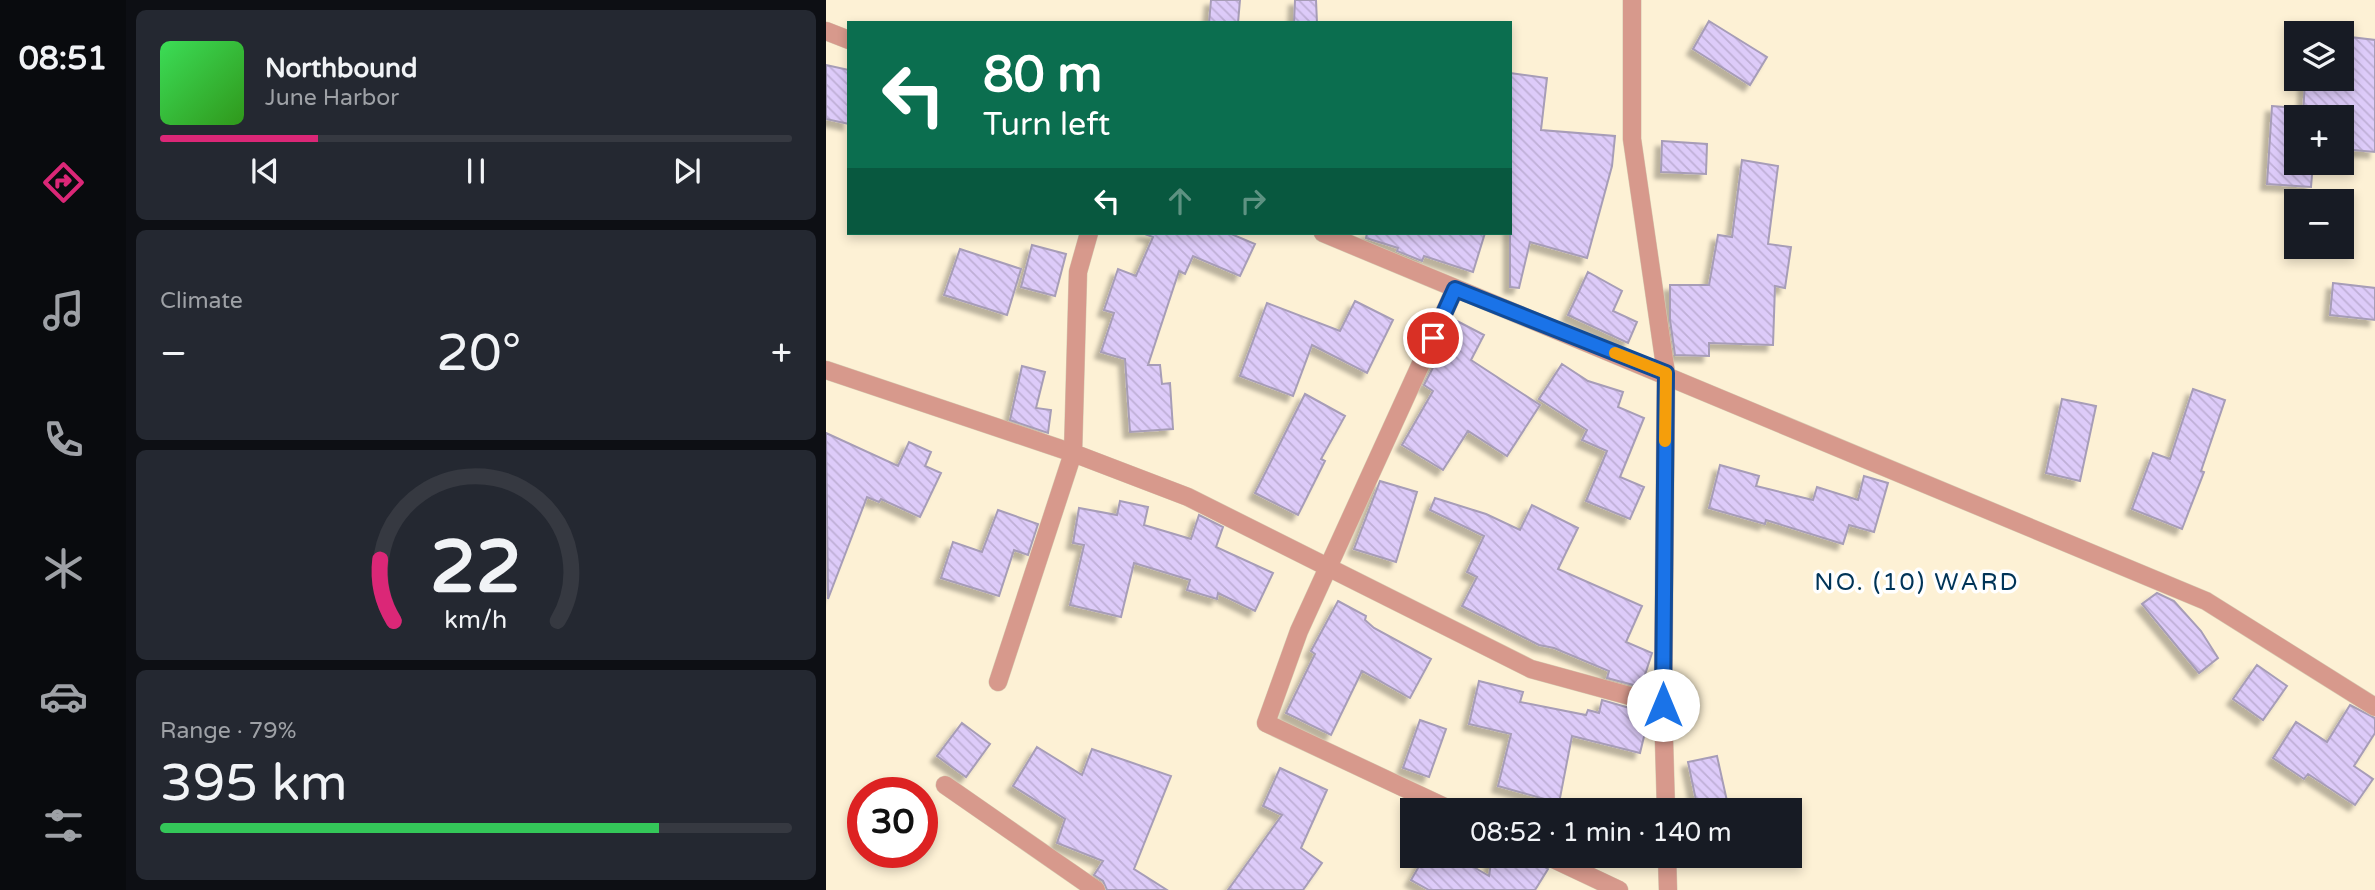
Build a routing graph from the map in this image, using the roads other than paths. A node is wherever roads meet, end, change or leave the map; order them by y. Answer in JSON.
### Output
{"nodes":[{"id":1,"x":1632,"y":0,"type":"edge"},
{"id":2,"x":826,"y":31,"type":"edge"},
{"id":3,"x":847,"y":39,"type":"edge"},
{"id":4,"x":1088,"y":235,"type":"edge"},
{"id":5,"x":1328,"y":235,"type":"edge"},
{"id":6,"x":1455,"y":289,"type":"junction"},
{"id":7,"x":826,"y":370,"type":"edge"},
{"id":8,"x":1666,"y":373,"type":"junction"},
{"id":9,"x":1073,"y":453,"type":"junction"},
{"id":10,"x":1330,"y":569,"type":"junction"},
{"id":11,"x":998,"y":682,"type":"dead end"},
{"id":12,"x":1663,"y":705,"type":"junction"},
{"id":13,"x":2375,"y":707,"type":"edge"},
{"id":14,"x":945,"y":785,"type":"dead end"},
{"id":15,"x":1425,"y":798,"type":"edge"},
{"id":16,"x":1666,"y":798,"type":"edge"},
{"id":17,"x":1572,"y":868,"type":"edge"},
{"id":18,"x":1667,"y":868,"type":"edge"},
{"id":19,"x":1096,"y":890,"type":"edge"},
{"id":20,"x":1619,"y":890,"type":"edge"},
{"id":21,"x":1668,"y":890,"type":"edge"}],
"edges":[{"from":1,"to":8,"type":"street"},
{"from":2,"to":3,"type":"street"},
{"from":4,"to":9,"type":"street"},
{"from":5,"to":6,"type":"street"},
{"from":6,"to":8,"type":"street"},
{"from":6,"to":10,"type":"street"},
{"from":7,"to":9,"type":"street"},
{"from":8,"to":12,"type":"street"},
{"from":8,"to":13,"type":"street"},
{"from":9,"to":10,"type":"street"},
{"from":9,"to":11,"type":"street"},
{"from":10,"to":12,"type":"street"},
{"from":10,"to":15,"type":"street"},
{"from":12,"to":16,"type":"street"},
{"from":14,"to":19,"type":"street"},
{"from":17,"to":20,"type":"street"},
{"from":18,"to":21,"type":"street"}]}
